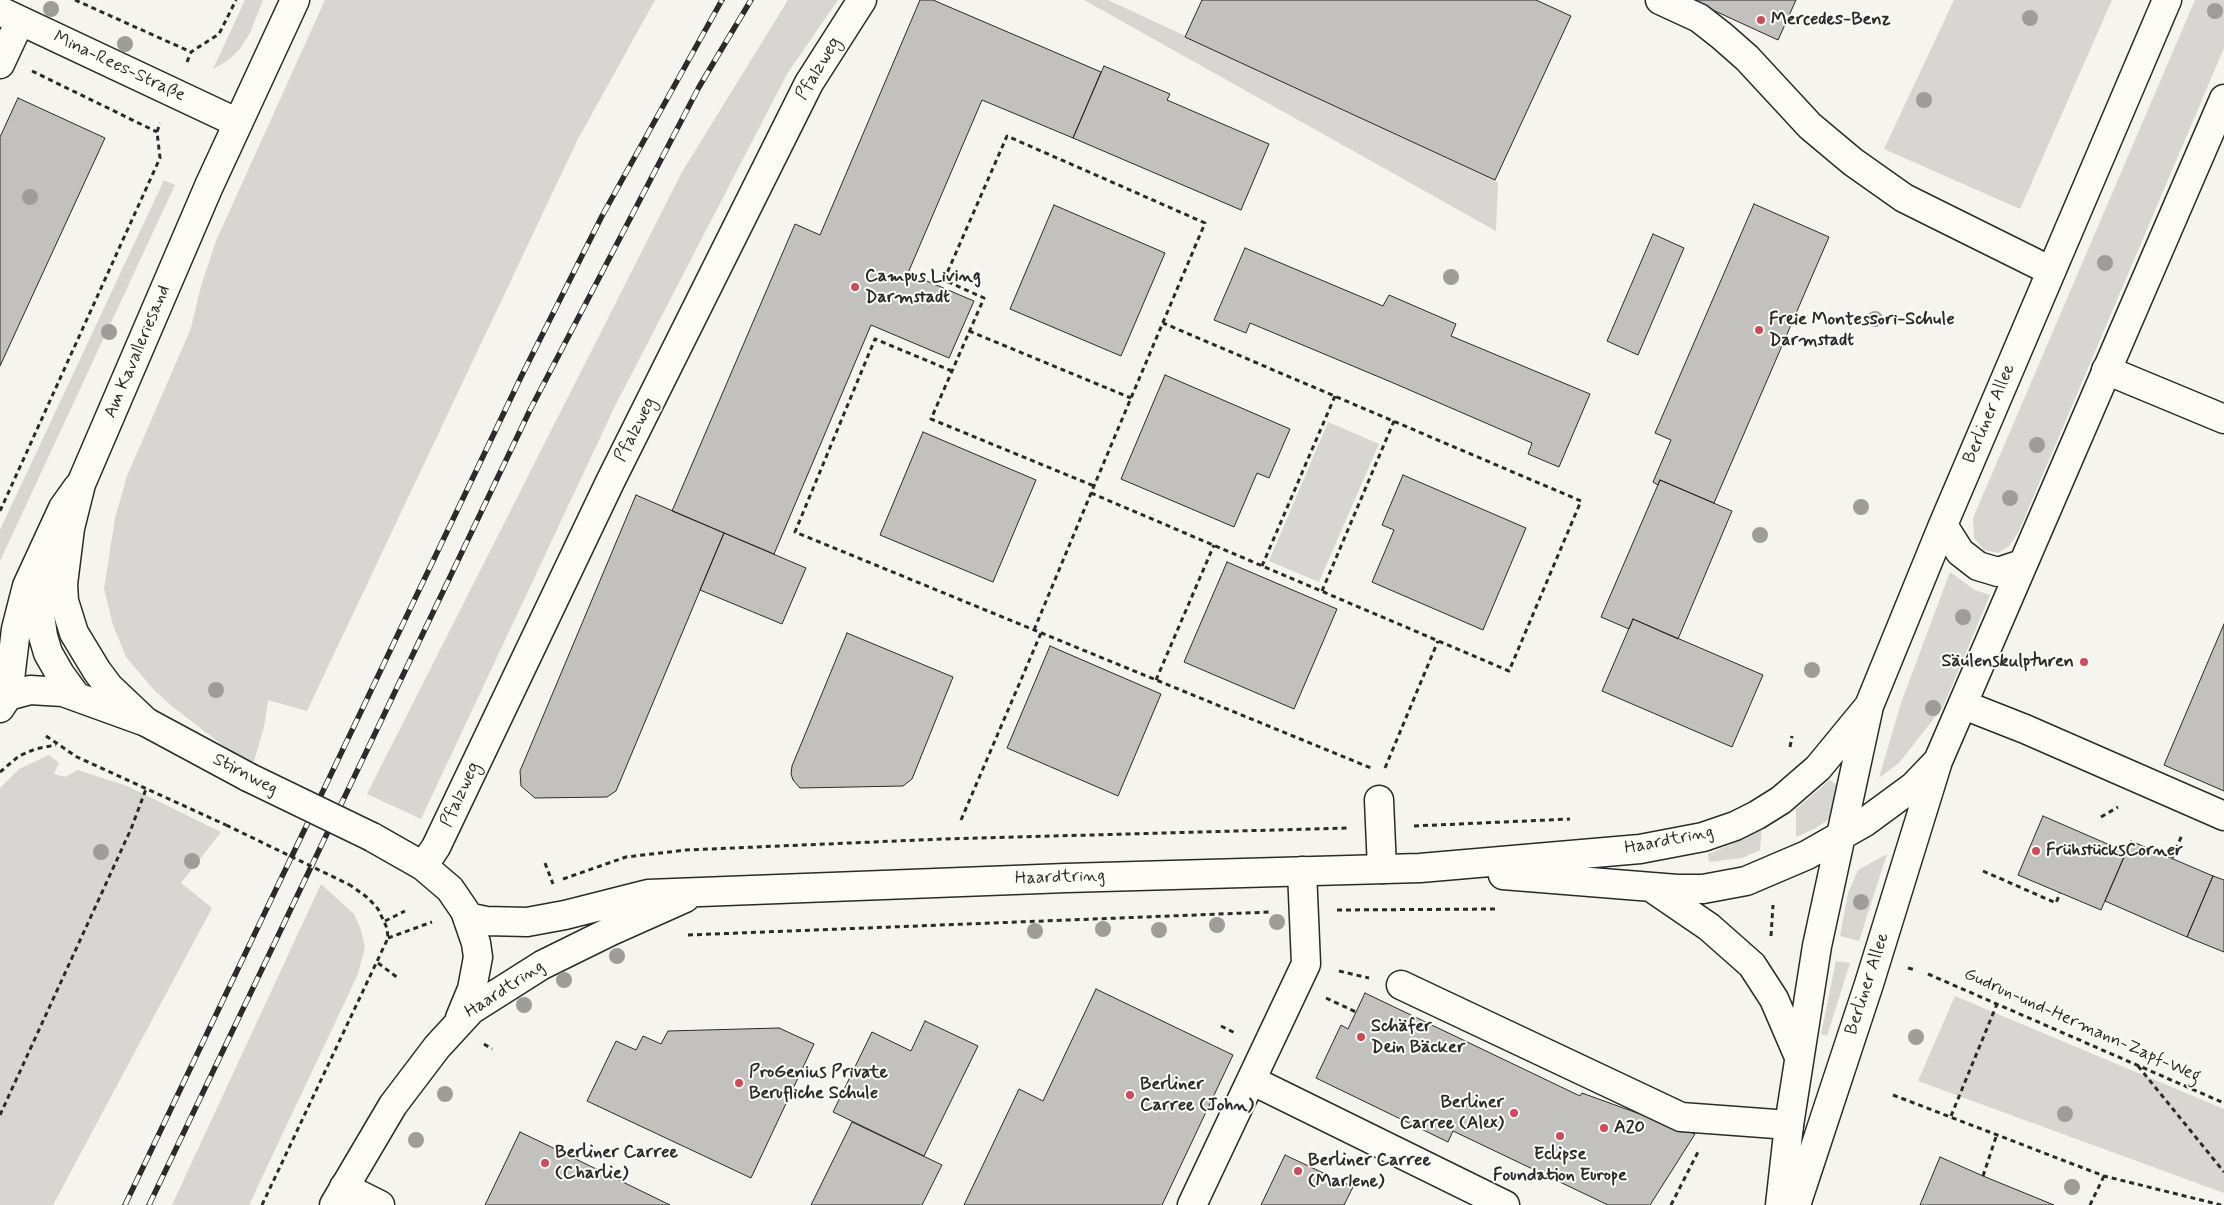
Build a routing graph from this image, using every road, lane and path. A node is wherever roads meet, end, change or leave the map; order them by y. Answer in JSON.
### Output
{"nodes":[{"id":1,"x":75,"y":0,"type":"edge"},
{"id":2,"x":236,"y":0,"type":"edge"},
{"id":3,"x":295,"y":0,"type":"edge"},
{"id":4,"x":862,"y":0,"type":"edge"},
{"id":5,"x":1660,"y":0,"type":"edge"},
{"id":6,"x":2167,"y":0,"type":"edge"},
{"id":7,"x":10,"y":16,"type":"edge"},
{"id":8,"x":2,"y":60,"type":"edge"},
{"id":9,"x":2224,"y":99,"type":"edge"},
{"id":10,"x":162,"y":120,"type":"dead end"},
{"id":11,"x":238,"y":123,"type":"junction"},
{"id":12,"x":156,"y":132,"type":"junction"},
{"id":13,"x":2051,"y":271,"type":"junction"},
{"id":14,"x":1163,"y":323,"type":"junction"},
{"id":15,"x":969,"y":331,"type":"junction"},
{"id":16,"x":2106,"y":370,"type":"junction"},
{"id":17,"x":952,"y":371,"type":"junction"},
{"id":18,"x":1335,"y":396,"type":"junction"},
{"id":19,"x":1131,"y":398,"type":"junction"},
{"id":20,"x":2224,"y":420,"type":"edge"},
{"id":21,"x":1394,"y":421,"type":"junction"},
{"id":22,"x":81,"y":484,"type":"junction"},
{"id":23,"x":1094,"y":486,"type":"junction"},
{"id":24,"x":1091,"y":493,"type":"junction"},
{"id":25,"x":0,"y":511,"type":"edge"},
{"id":26,"x":1943,"y":525,"type":"junction"},
{"id":27,"x":1214,"y":545,"type":"junction"},
{"id":28,"x":2022,"y":564,"type":"junction"},
{"id":29,"x":1262,"y":566,"type":"junction"},
{"id":30,"x":1322,"y":591,"type":"junction"},
{"id":31,"x":1034,"y":630,"type":"junction"},
{"id":32,"x":1041,"y":633,"type":"junction"},
{"id":33,"x":1438,"y":640,"type":"junction"},
{"id":34,"x":1156,"y":680,"type":"junction"},
{"id":35,"x":76,"y":696,"type":"junction"},
{"id":36,"x":4,"y":702,"type":"edge"},
{"id":37,"x":1964,"y":705,"type":"junction"},
{"id":38,"x":1869,"y":706,"type":"junction"},
{"id":39,"x":146,"y":722,"type":"junction"},
{"id":40,"x":46,"y":736,"type":"dead end"},
{"id":41,"x":1792,"y":736,"type":"dead end"},
{"id":42,"x":56,"y":745,"type":"junction"},
{"id":43,"x":1796,"y":746,"type":"dead end"},
{"id":44,"x":1938,"y":761,"type":"junction"},
{"id":45,"x":0,"y":772,"type":"edge"},
{"id":46,"x":1383,"y":773,"type":"junction"},
{"id":47,"x":146,"y":789,"type":"junction"},
{"id":48,"x":1380,"y":800,"type":"joint"},
{"id":49,"x":2224,"y":816,"type":"edge"},
{"id":50,"x":1580,"y":819,"type":"dead end"},
{"id":51,"x":961,"y":820,"type":"dead end"},
{"id":52,"x":1380,"y":827,"type":"junction"},
{"id":53,"x":2184,"y":832,"type":"dead end"},
{"id":54,"x":1841,"y":836,"type":"junction"},
{"id":55,"x":2172,"y":858,"type":"dead end"},
{"id":56,"x":545,"y":863,"type":"dead end"},
{"id":57,"x":423,"y":866,"type":"junction"},
{"id":58,"x":1420,"y":868,"type":"junction"},
{"id":59,"x":1382,"y":869,"type":"junction"},
{"id":60,"x":1302,"y":871,"type":"junction"},
{"id":61,"x":1983,"y":871,"type":"dead end"},
{"id":62,"x":1651,"y":887,"type":"junction"},
{"id":63,"x":700,"y":892,"type":"junction"},
{"id":64,"x":2060,"y":893,"type":"dead end"},
{"id":65,"x":1773,"y":906,"type":"dead end"},
{"id":66,"x":1305,"y":910,"type":"junction"},
{"id":67,"x":1504,"y":910,"type":"dead end"},
{"id":68,"x":405,"y":911,"type":"dead end"},
{"id":69,"x":467,"y":917,"type":"junction"},
{"id":70,"x":385,"y":921,"type":"junction"},
{"id":71,"x":678,"y":935,"type":"dead end"},
{"id":72,"x":1771,"y":937,"type":"dead end"},
{"id":73,"x":378,"y":963,"type":"junction"},
{"id":74,"x":1306,"y":964,"type":"junction"},
{"id":75,"x":1928,"y":974,"type":"dead end"},
{"id":76,"x":398,"y":978,"type":"dead end"},
{"id":77,"x":1401,"y":985,"type":"joint"},
{"id":78,"x":1997,"y":1004,"type":"junction"},
{"id":79,"x":457,"y":1023,"type":"junction"},
{"id":80,"x":483,"y":1043,"type":"dead end"},
{"id":81,"x":492,"y":1050,"type":"dead end"},
{"id":82,"x":1799,"y":1057,"type":"junction"},
{"id":83,"x":2137,"y":1066,"type":"junction"},
{"id":84,"x":1251,"y":1080,"type":"junction"},
{"id":85,"x":1893,"y":1095,"type":"dead end"},
{"id":86,"x":2224,"y":1102,"type":"edge"},
{"id":87,"x":0,"y":1115,"type":"edge"},
{"id":88,"x":1951,"y":1116,"type":"junction"},
{"id":89,"x":1714,"y":1121,"type":"junction"},
{"id":90,"x":1788,"y":1125,"type":"junction"},
{"id":91,"x":1997,"y":1134,"type":"junction"},
{"id":92,"x":2224,"y":1172,"type":"edge"},
{"id":93,"x":1984,"y":1176,"type":"dead end"},
{"id":94,"x":2104,"y":1176,"type":"junction"},
{"id":95,"x":339,"y":1196,"type":"edge"},
{"id":96,"x":2211,"y":1204,"type":"edge"},
{"id":97,"x":262,"y":1205,"type":"edge"},
{"id":98,"x":380,"y":1205,"type":"edge"},
{"id":99,"x":1192,"y":1205,"type":"edge"},
{"id":100,"x":1506,"y":1205,"type":"edge"},
{"id":101,"x":1671,"y":1205,"type":"edge"},
{"id":102,"x":1780,"y":1205,"type":"edge"},
{"id":103,"x":1796,"y":1205,"type":"edge"},
{"id":104,"x":2090,"y":1205,"type":"edge"},
{"id":105,"x":2221,"y":1205,"type":"edge"}],
"edges":[{"from":1,"to":2,"type":"path"},
{"from":3,"to":11,"type":"main road","name":"Am Kavalleriesand"},
{"from":4,"to":57,"type":"main road","name":"Pfalzweg"},
{"from":5,"to":13,"type":"main road"},
{"from":6,"to":13,"type":"main road","name":"Berliner Allee"},
{"from":7,"to":8,"type":"main road"},
{"from":7,"to":11,"type":"main road","name":"Mina-Rees-Straße"},
{"from":8,"to":12,"type":"path"},
{"from":9,"to":16,"type":"main road","name":"Berliner Allee"},
{"from":10,"to":12,"type":"path"},
{"from":11,"to":22,"type":"main road","name":"Am Kavalleriesand"},
{"from":12,"to":25,"type":"path"},
{"from":13,"to":26,"type":"main road","name":"Berliner Allee"},
{"from":14,"to":15,"type":"path"},
{"from":14,"to":18,"type":"path"},
{"from":14,"to":19,"type":"path"},
{"from":15,"to":17,"type":"path"},
{"from":15,"to":19,"type":"path"},
{"from":16,"to":20,"type":"main road"},
{"from":16,"to":28,"type":"main road","name":"Berliner Allee"},
{"from":17,"to":23,"type":"path"},
{"from":17,"to":31,"type":"path"},
{"from":18,"to":21,"type":"path"},
{"from":18,"to":29,"type":"path"},
{"from":19,"to":23,"type":"path"},
{"from":21,"to":30,"type":"path"},
{"from":21,"to":33,"type":"path"},
{"from":22,"to":35,"type":"main road"},
{"from":22,"to":36,"type":"main road","name":"Am Kavalleriesand"},
{"from":22,"to":39,"type":"main road","name":"Stirnweg"},
{"from":23,"to":24,"type":"path"},
{"from":24,"to":27,"type":"path"},
{"from":24,"to":31,"type":"path"},
{"from":26,"to":28,"type":"main road"},
{"from":26,"to":38,"type":"main road","name":"Berliner Allee"},
{"from":27,"to":29,"type":"path"},
{"from":27,"to":34,"type":"path"},
{"from":28,"to":37,"type":"main road","name":"Berliner Allee"},
{"from":29,"to":30,"type":"path"},
{"from":30,"to":33,"type":"path"},
{"from":31,"to":32,"type":"path"},
{"from":32,"to":34,"type":"path"},
{"from":32,"to":51,"type":"path"},
{"from":33,"to":46,"type":"path"},
{"from":34,"to":46,"type":"path"},
{"from":35,"to":36,"type":"main road"},
{"from":35,"to":39,"type":"main road"},
{"from":37,"to":44,"type":"main road","name":"Berliner Allee"},
{"from":37,"to":49,"type":"main road"},
{"from":38,"to":54,"type":"main road","name":"Berliner Allee"},
{"from":38,"to":58,"type":"main road","name":"Haardtring"},
{"from":39,"to":57,"type":"main road","name":"Stirnweg","bridge":true},
{"from":40,"to":42,"type":"path"},
{"from":41,"to":43,"type":"path"},
{"from":42,"to":45,"type":"path"},
{"from":42,"to":47,"type":"path"},
{"from":44,"to":54,"type":"main road","name":"Berliner Allee"},
{"from":44,"to":103,"type":"main road","name":"Berliner Allee"},
{"from":46,"to":48,"type":"path"},
{"from":47,"to":70,"type":"path","bridge":true},
{"from":47,"to":87,"type":"path"},
{"from":48,"to":52,"type":"main road"},
{"from":50,"to":52,"type":"path"},
{"from":52,"to":56,"type":"path"},
{"from":52,"to":59,"type":"main road"},
{"from":53,"to":55,"type":"path"},
{"from":54,"to":62,"type":"main road","name":"Haardtring"},
{"from":54,"to":82,"type":"main road","name":"Berliner Allee"},
{"from":57,"to":69,"type":"main road","name":"Stirnweg"},
{"from":58,"to":59,"type":"main road","name":"Haardtring"},
{"from":58,"to":62,"type":"main road","name":"Haardtring"},
{"from":59,"to":60,"type":"main road","name":"Haardtring"},
{"from":60,"to":63,"type":"main road","name":"Haardtring"},
{"from":60,"to":66,"type":"main road"},
{"from":61,"to":64,"type":"path"},
{"from":62,"to":82,"type":"main road"},
{"from":63,"to":69,"type":"main road","name":"Haardtring"},
{"from":63,"to":79,"type":"main road","name":"Haardtring"},
{"from":65,"to":72,"type":"path"},
{"from":66,"to":67,"type":"path"},
{"from":66,"to":71,"type":"path"},
{"from":66,"to":74,"type":"main road"},
{"from":68,"to":70,"type":"path"},
{"from":69,"to":79,"type":"main road","name":"Stirnweg"},
{"from":70,"to":73,"type":"path"},
{"from":73,"to":76,"type":"path"},
{"from":73,"to":97,"type":"path"},
{"from":74,"to":77,"type":"path"},
{"from":74,"to":84,"type":"main road"},
{"from":75,"to":78,"type":"path","name":"Gudrun-und-Hermann-Zapf-Weg"},
{"from":77,"to":89,"type":"main road"},
{"from":78,"to":83,"type":"path","name":"Gudrun-und-Hermann-Zapf-Weg"},
{"from":78,"to":88,"type":"path"},
{"from":79,"to":95,"type":"main road","name":"Haardtring"},
{"from":80,"to":81,"type":"path"},
{"from":82,"to":90,"type":"main road","name":"Berliner Allee"},
{"from":83,"to":86,"type":"path","name":"Gudrun-und-Hermann-Zapf-Weg"},
{"from":83,"to":92,"type":"path"},
{"from":84,"to":99,"type":"main road"},
{"from":84,"to":100,"type":"main road"},
{"from":85,"to":88,"type":"path"},
{"from":88,"to":91,"type":"path"},
{"from":89,"to":90,"type":"main road"},
{"from":89,"to":101,"type":"path"},
{"from":90,"to":102,"type":"main road","name":"Berliner Allee"},
{"from":91,"to":93,"type":"path"},
{"from":91,"to":94,"type":"path"},
{"from":94,"to":96,"type":"path"},
{"from":94,"to":104,"type":"path"},
{"from":95,"to":98,"type":"main road"},
{"from":96,"to":105,"type":"path"}]}
